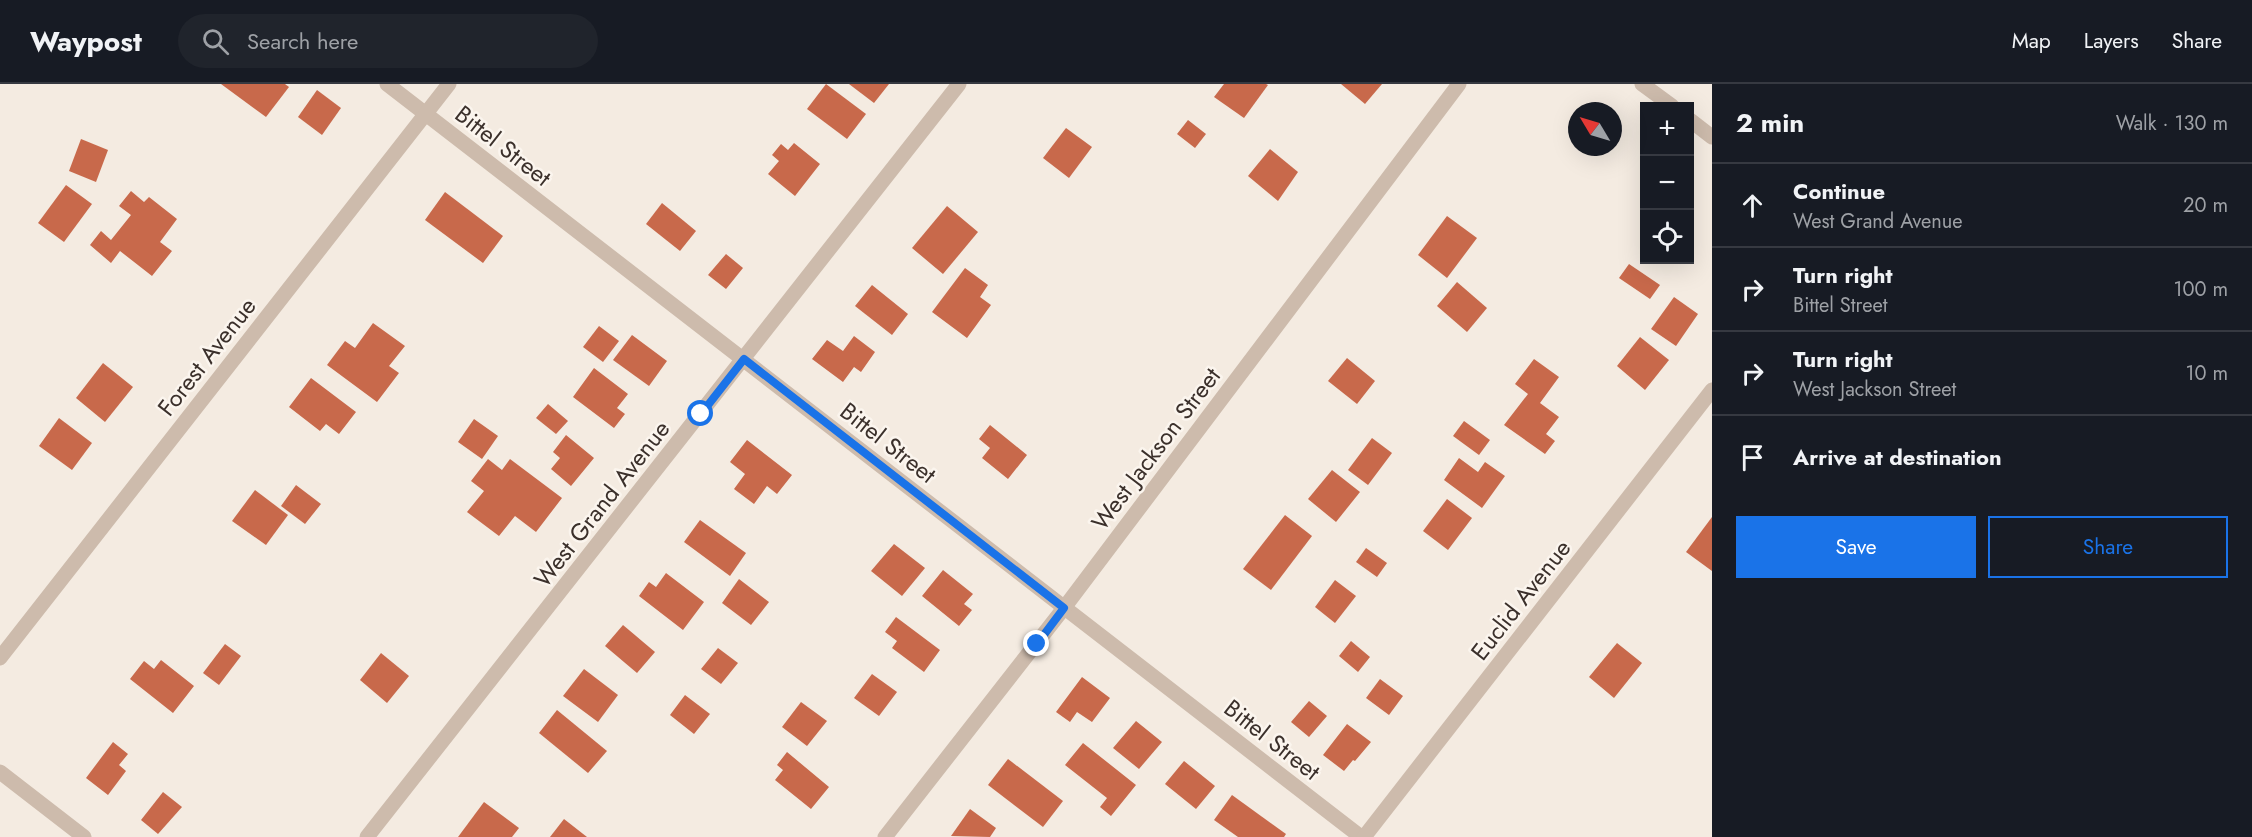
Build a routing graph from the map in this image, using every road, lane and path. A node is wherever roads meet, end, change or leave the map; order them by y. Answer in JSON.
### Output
{"nodes":[{"id":1,"x":387,"y":84,"type":"edge"},
{"id":2,"x":449,"y":84,"type":"edge"},
{"id":3,"x":959,"y":84,"type":"edge"},
{"id":4,"x":1459,"y":84,"type":"edge"},
{"id":5,"x":1642,"y":84,"type":"edge"},
{"id":6,"x":1667,"y":102,"type":"edge"},
{"id":7,"x":425,"y":114,"type":"junction"},
{"id":8,"x":1694,"y":124,"type":"edge"},
{"id":9,"x":1712,"y":137,"type":"edge"},
{"id":10,"x":744,"y":359,"type":"junction"},
{"id":11,"x":1712,"y":390,"type":"edge"},
{"id":12,"x":1064,"y":608,"type":"junction"},
{"id":13,"x":0,"y":658,"type":"edge"},
{"id":14,"x":0,"y":772,"type":"edge"},
{"id":15,"x":84,"y":837,"type":"edge"},
{"id":16,"x":367,"y":837,"type":"edge"},
{"id":17,"x":885,"y":837,"type":"edge"},
{"id":18,"x":1363,"y":837,"type":"edge"}],
"edges":[{"from":1,"to":7,"type":"street","name":"Bittel Street"},
{"from":2,"to":7,"type":"street","name":"Forest Avenue"},
{"from":3,"to":10,"type":"street","name":"West Grand Avenue"},
{"from":4,"to":12,"type":"street","name":"West Jackson Street"},
{"from":5,"to":6,"type":"street"},
{"from":7,"to":10,"type":"street","name":"Bittel Street"},
{"from":7,"to":13,"type":"street","name":"Forest Avenue"},
{"from":8,"to":9,"type":"street"},
{"from":10,"to":12,"type":"street","name":"Bittel Street"},
{"from":10,"to":16,"type":"street","name":"West Grand Avenue"},
{"from":11,"to":18,"type":"street","name":"Euclid Avenue"},
{"from":12,"to":17,"type":"street","name":"West Jackson Street"},
{"from":12,"to":18,"type":"street","name":"Bittel Street"},
{"from":14,"to":15,"type":"street"}]}
